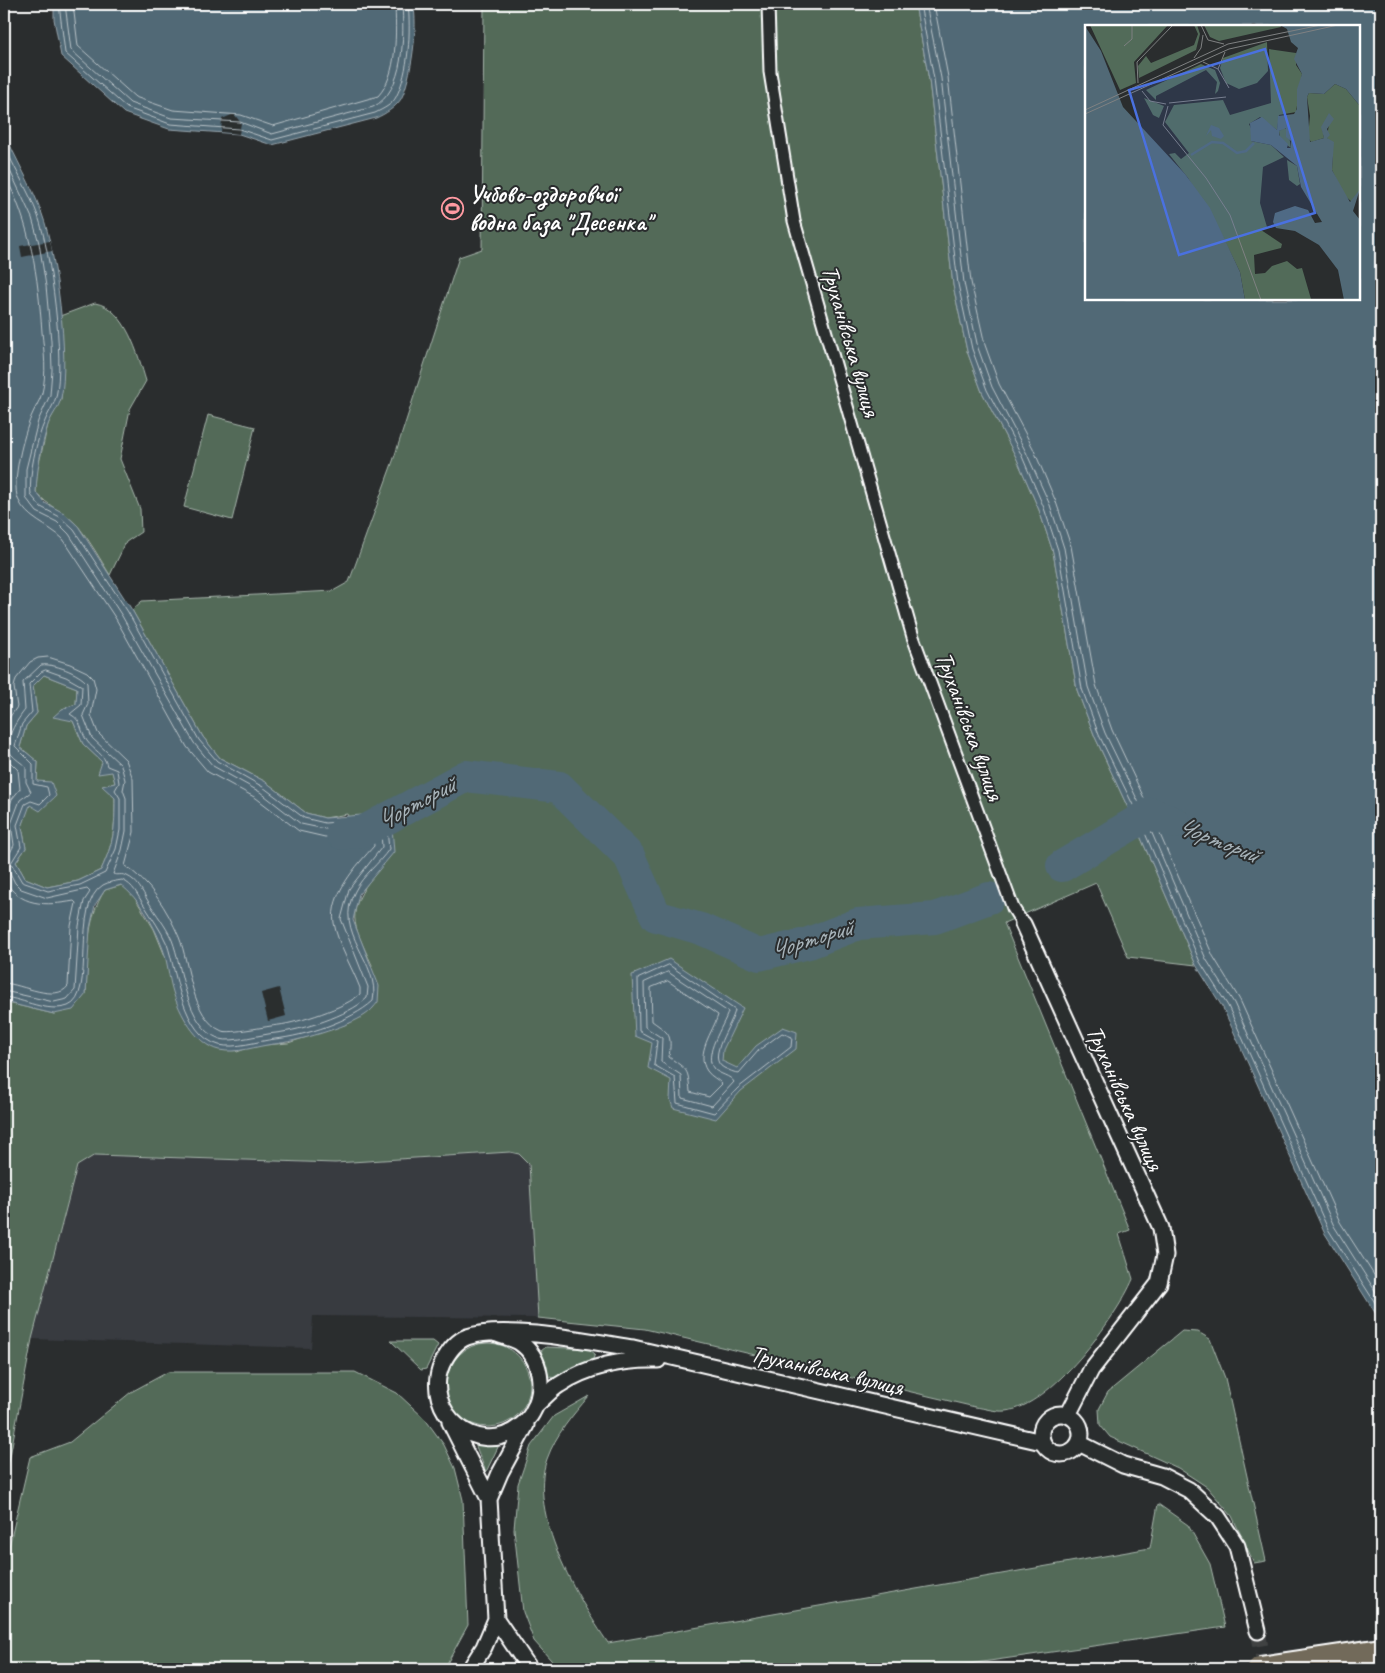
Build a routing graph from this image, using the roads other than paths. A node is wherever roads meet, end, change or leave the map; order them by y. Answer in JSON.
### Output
{"nodes":[{"id":1,"x":768,"y":4,"type":"edge"},
{"id":2,"x":1022,"y":924,"type":"joint"},
{"id":3,"x":494,"y":1333,"type":"junction"},
{"id":4,"x":690,"y":1361,"type":"junction"},
{"id":5,"x":538,"y":1403,"type":"junction"},
{"id":6,"x":445,"y":1415,"type":"junction"},
{"id":7,"x":1068,"y":1415,"type":"junction"},
{"id":8,"x":530,"y":1417,"type":"junction"},
{"id":9,"x":1042,"y":1442,"type":"junction"},
{"id":10,"x":1079,"y":1443,"type":"junction"},
{"id":11,"x":489,"y":1499,"type":"junction"},
{"id":12,"x":496,"y":1619,"type":"junction"},
{"id":13,"x":1258,"y":1631,"type":"tunnel mouth"},
{"id":14,"x":1381,"y":1651,"type":"edge"},
{"id":15,"x":470,"y":1669,"type":"edge"},
{"id":16,"x":530,"y":1669,"type":"edge"},
{"id":17,"x":1260,"y":1669,"type":"edge"}],
"edges":[{"from":1,"to":2,"type":"street","name":"Труханівська вулиця"},
{"from":2,"to":7,"type":"street","name":"Труханівська вулиця"},
{"from":3,"to":4,"type":"street","name":"Труханівська вулиця"},
{"from":3,"to":5,"type":"street"},
{"from":3,"to":6,"type":"street"},
{"from":4,"to":5,"type":"street","name":"Труханівська вулиця"},
{"from":4,"to":9,"type":"street","name":"Труханівська вулиця"},
{"from":5,"to":8,"type":"street"},
{"from":6,"to":8,"type":"street"},
{"from":6,"to":11,"type":"street"},
{"from":7,"to":9,"type":"street"},
{"from":7,"to":10,"type":"street"},
{"from":8,"to":11,"type":"street"},
{"from":9,"to":10,"type":"street"},
{"from":10,"to":13,"type":"street"},
{"from":11,"to":12,"type":"street"},
{"from":12,"to":15,"type":"street"},
{"from":12,"to":16,"type":"street"},
{"from":14,"to":17,"type":"main road","bridge":true}]}
